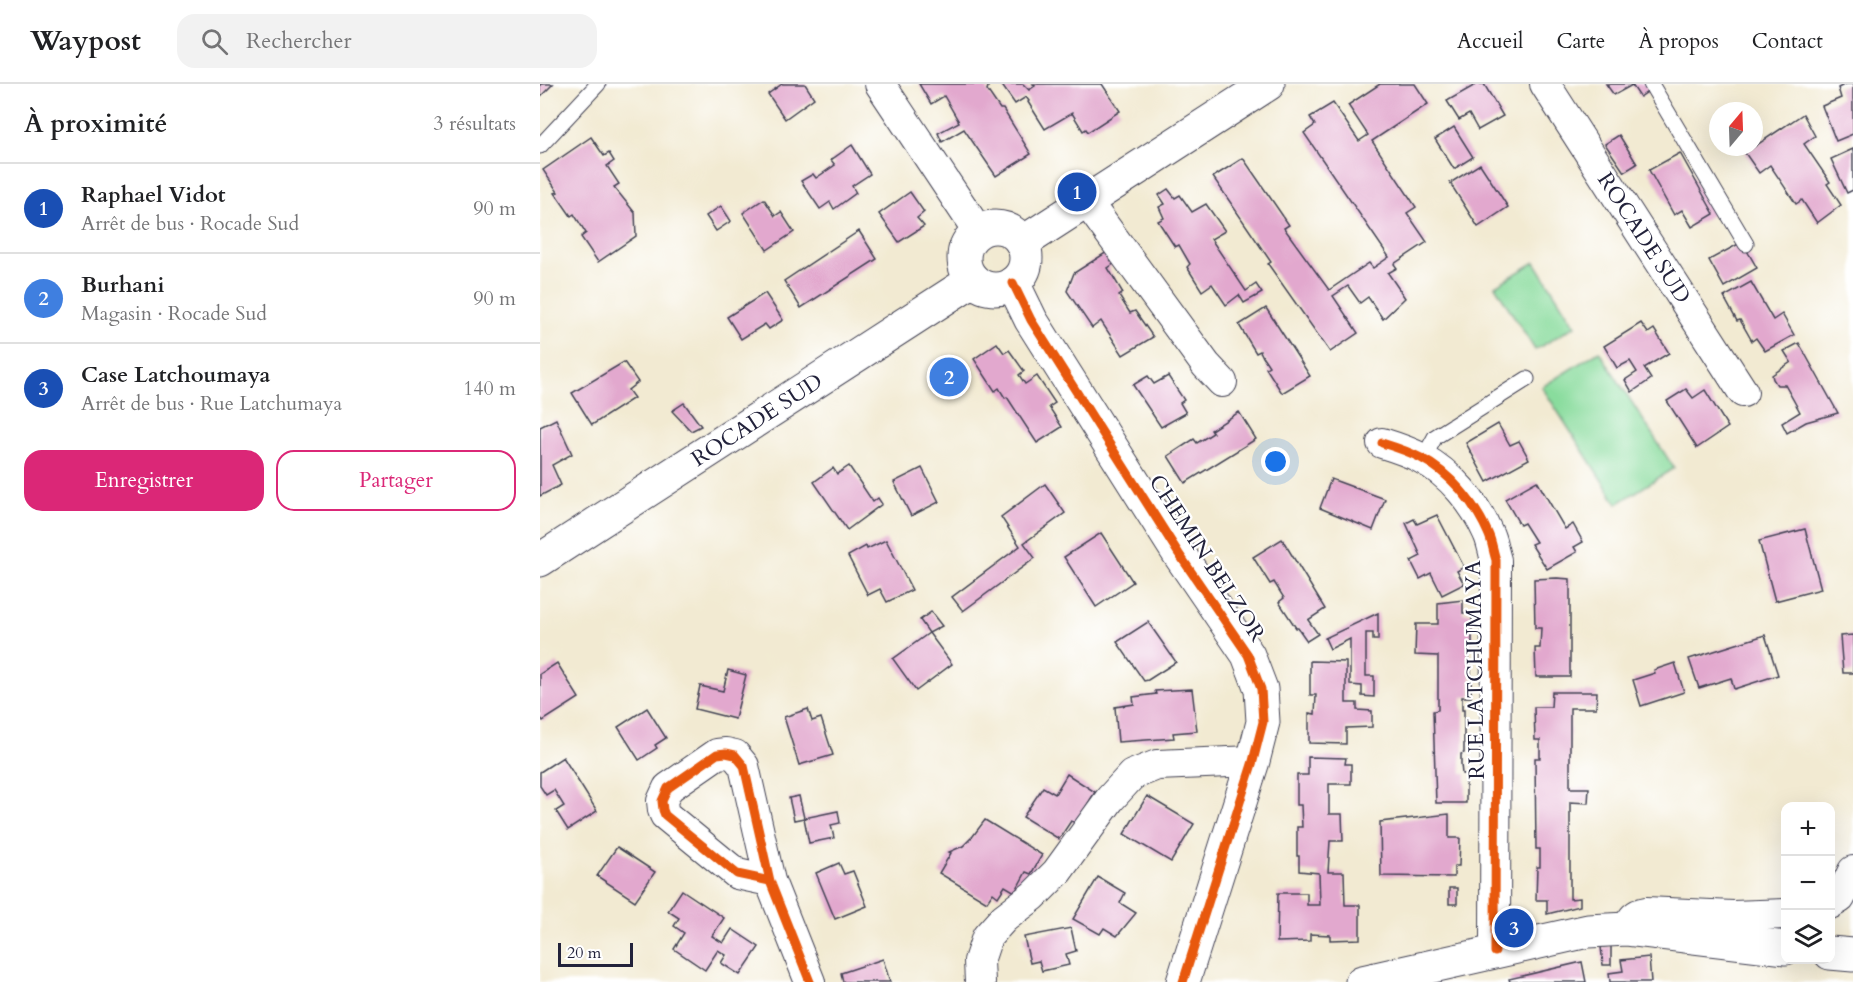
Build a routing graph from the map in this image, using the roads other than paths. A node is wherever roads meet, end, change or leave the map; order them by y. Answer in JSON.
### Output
{"nodes":[{"id":1,"x":598,"y":84,"type":"edge"},
{"id":2,"x":880,"y":84,"type":"edge"},
{"id":3,"x":1545,"y":84,"type":"edge"},
{"id":4,"x":1651,"y":84,"type":"edge"},
{"id":5,"x":1257,"y":87,"type":"edge"},
{"id":6,"x":540,"y":146,"type":"edge"},
{"id":7,"x":1087,"y":202,"type":"junction"},
{"id":8,"x":978,"y":231,"type":"junction"},
{"id":9,"x":1022,"y":243,"type":"junction"},
{"id":10,"x":1746,"y":243,"type":"dead end"},
{"id":11,"x":973,"y":280,"type":"junction"},
{"id":12,"x":1012,"y":283,"type":"junction"},
{"id":13,"x":1527,"y":379,"type":"dead end"},
{"id":14,"x":1222,"y":382,"type":"dead end"},
{"id":15,"x":1743,"y":392,"type":"dead end"},
{"id":16,"x":1382,"y":443,"type":"dead end"},
{"id":17,"x":1423,"y":459,"type":"junction"},
{"id":18,"x":540,"y":560,"type":"edge"},
{"id":19,"x":1253,"y":761,"type":"junction"},
{"id":20,"x":1853,"y":871,"type":"edge"},
{"id":21,"x":771,"y":881,"type":"junction"},
{"id":22,"x":1835,"y":901,"type":"edge"},
{"id":23,"x":1781,"y":914,"type":"edge"},
{"id":24,"x":1627,"y":930,"type":"junction"},
{"id":25,"x":1781,"y":948,"type":"edge"},
{"id":26,"x":1495,"y":952,"type":"junction"},
{"id":27,"x":1835,"y":953,"type":"edge"},
{"id":28,"x":1853,"y":955,"type":"edge"},
{"id":29,"x":810,"y":982,"type":"edge"},
{"id":30,"x":980,"y":982,"type":"edge"},
{"id":31,"x":1183,"y":982,"type":"edge"},
{"id":32,"x":1362,"y":982,"type":"edge"}],
"edges":[{"from":1,"to":6,"type":"lane"},
{"from":2,"to":8,"type":"street"},
{"from":3,"to":15,"type":"street","name":"ROCADE SUD"},
{"from":4,"to":10,"type":"lane"},
{"from":5,"to":7,"type":"street"},
{"from":7,"to":9,"type":"street"},
{"from":7,"to":14,"type":"street"},
{"from":8,"to":9,"type":"street"},
{"from":8,"to":11,"type":"street"},
{"from":9,"to":12,"type":"street"},
{"from":11,"to":12,"type":"street"},
{"from":11,"to":18,"type":"street","name":"ROCADE SUD"},
{"from":12,"to":19,"type":"street","name":"CHEMIN BELZOR"},
{"from":13,"to":17,"type":"lane"},
{"from":16,"to":17,"type":"street","name":"RUE LATCHUMAYA"},
{"from":17,"to":26,"type":"street","name":"RUE LATCHUMAYA"},
{"from":19,"to":30,"type":"street"},
{"from":19,"to":31,"type":"street","name":"CHEMIN BELZOR"},
{"from":20,"to":22,"type":"street"},
{"from":21,"to":21,"type":"street"},
{"from":21,"to":29,"type":"street"},
{"from":23,"to":24,"type":"street"},
{"from":24,"to":25,"type":"street"},
{"from":24,"to":26,"type":"street"},
{"from":26,"to":32,"type":"street"},
{"from":27,"to":28,"type":"street"}]}
